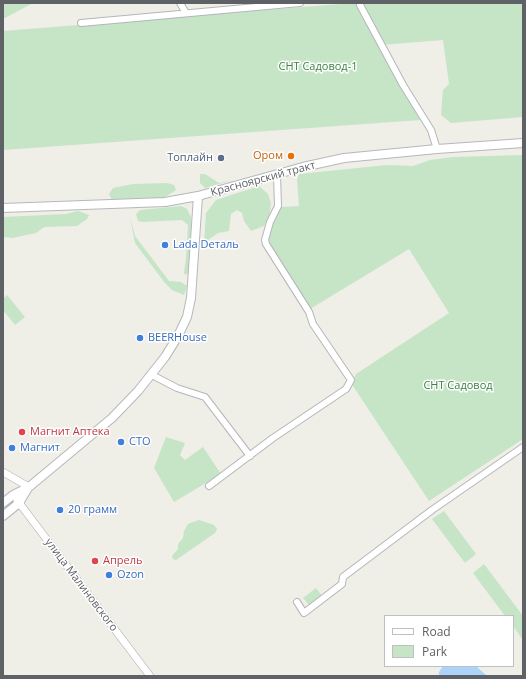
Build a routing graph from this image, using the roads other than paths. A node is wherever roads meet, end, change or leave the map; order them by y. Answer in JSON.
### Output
{"nodes":[{"id":1,"x":180,"y":3,"type":"edge"},
{"id":2,"x":300,"y":3,"type":"edge"},
{"id":3,"x":360,"y":5,"type":"dead end"},
{"id":4,"x":186,"y":14,"type":"junction"},
{"id":5,"x":81,"y":23,"type":"dead end"},
{"id":6,"x":523,"y":144,"type":"edge"},
{"id":7,"x":437,"y":149,"type":"junction"},
{"id":8,"x":277,"y":175,"type":"junction"},
{"id":9,"x":198,"y":196,"type":"junction"},
{"id":10,"x":3,"y":208,"type":"edge"},
{"id":11,"x":152,"y":374,"type":"junction"},
{"id":12,"x":523,"y":446,"type":"edge"},
{"id":13,"x":250,"y":456,"type":"junction"},
{"id":14,"x":3,"y":472,"type":"edge"},
{"id":15,"x":209,"y":486,"type":"dead end"},
{"id":16,"x":28,"y":487,"type":"junction"},
{"id":17,"x":13,"y":495,"type":"junction"},
{"id":18,"x":3,"y":503,"type":"edge"},
{"id":19,"x":19,"y":503,"type":"junction"},
{"id":20,"x":3,"y":516,"type":"edge"},
{"id":21,"x":296,"y":602,"type":"dead end"},
{"id":22,"x":150,"y":676,"type":"edge"}],
"edges":[{"from":1,"to":4,"type":"street"},
{"from":2,"to":4,"type":"street"},
{"from":3,"to":7,"type":"street"},
{"from":4,"to":5,"type":"street"},
{"from":6,"to":7,"type":"main road","name":"Красноярский тракт"},
{"from":7,"to":8,"type":"main road","name":"Красноярский тракт"},
{"from":8,"to":9,"type":"main road","name":"Красноярский тракт"},
{"from":8,"to":13,"type":"street"},
{"from":9,"to":10,"type":"main road","name":"Красноярский тракт"},
{"from":9,"to":11,"type":"main road"},
{"from":11,"to":13,"type":"street"},
{"from":11,"to":16,"type":"main road"},
{"from":12,"to":21,"type":"street"},
{"from":13,"to":15,"type":"street"},
{"from":14,"to":16,"type":"street"},
{"from":16,"to":17,"type":"main road"},
{"from":16,"to":19,"type":"main road"},
{"from":17,"to":18,"type":"main road"},
{"from":17,"to":19,"type":"street","name":"улица Малиновского"},
{"from":19,"to":20,"type":"main road"},
{"from":19,"to":22,"type":"street","name":"улица Малиновского"}]}
